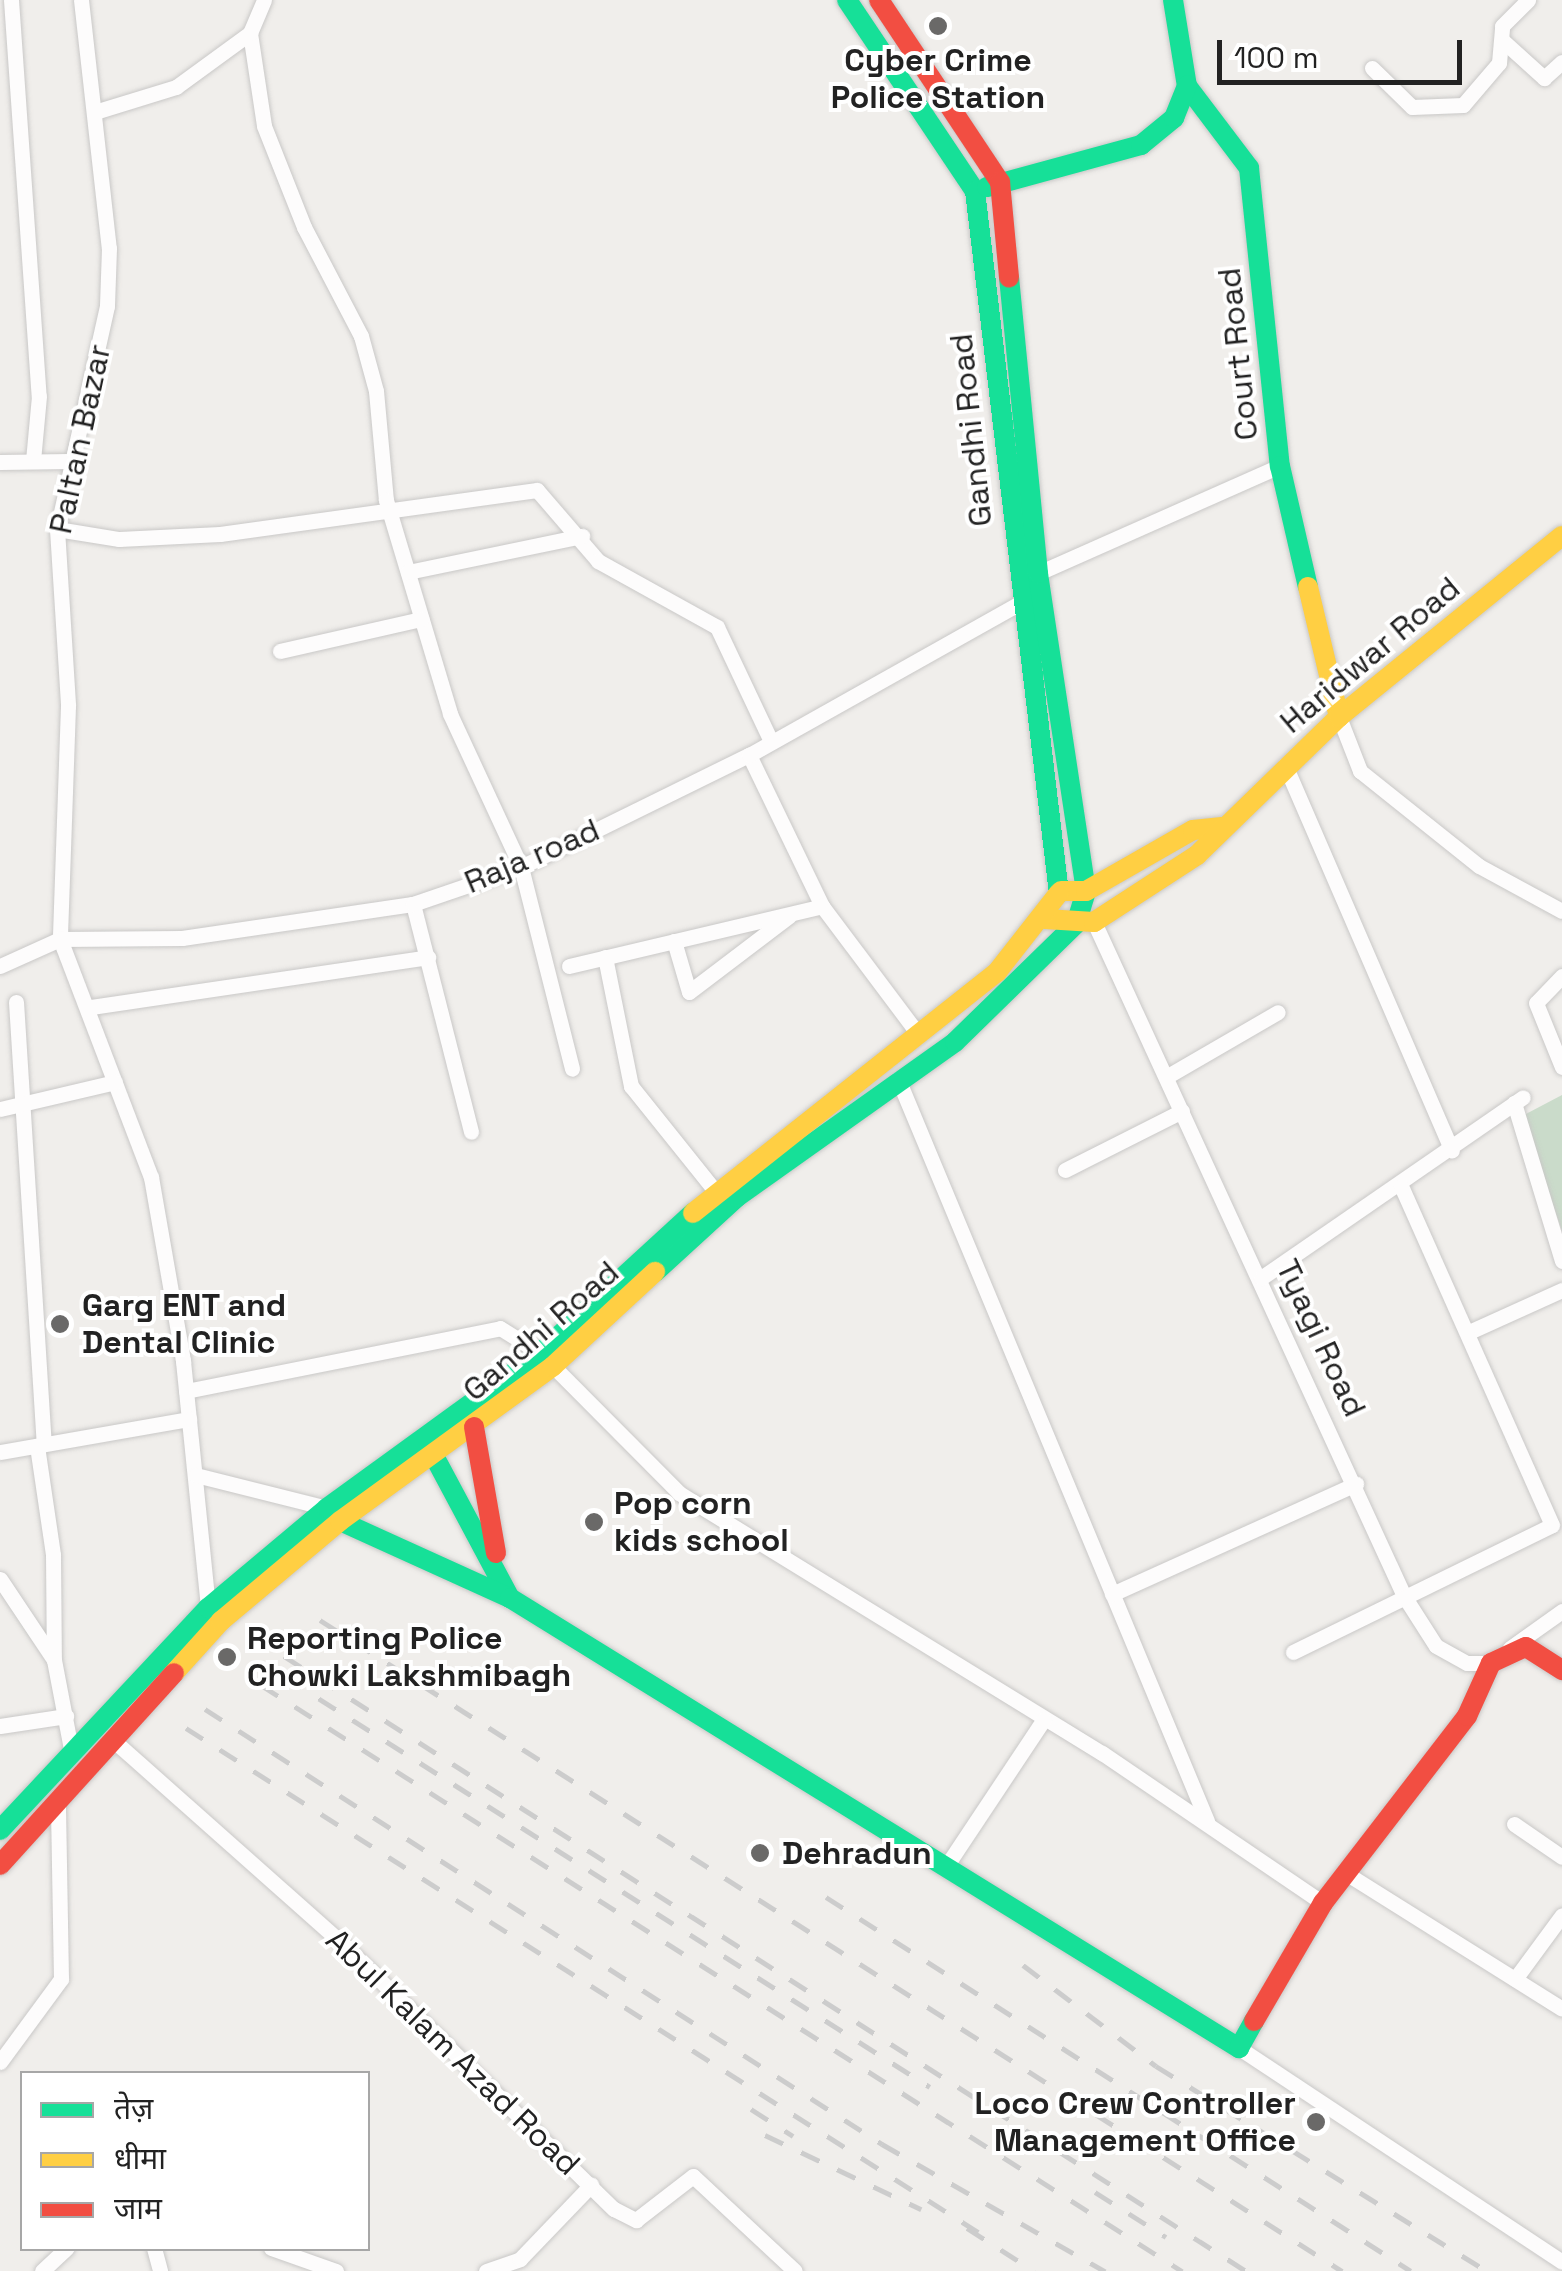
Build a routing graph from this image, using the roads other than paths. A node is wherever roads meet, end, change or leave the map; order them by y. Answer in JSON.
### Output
{"nodes":[{"id":1,"x":11,"y":0,"type":"edge"},
{"id":2,"x":81,"y":0,"type":"edge"},
{"id":3,"x":264,"y":0,"type":"edge"},
{"id":4,"x":846,"y":0,"type":"edge"},
{"id":5,"x":880,"y":0,"type":"edge"},
{"id":6,"x":1173,"y":0,"type":"edge"},
{"id":7,"x":1528,"y":0,"type":"edge"},
{"id":8,"x":250,"y":33,"type":"junction"},
{"id":9,"x":1502,"y":40,"type":"junction"},
{"id":10,"x":1562,"y":62,"type":"edge"},
{"id":11,"x":1372,"y":68,"type":"dead end"},
{"id":12,"x":1187,"y":86,"type":"junction"},
{"id":13,"x":98,"y":110,"type":"junction"},
{"id":14,"x":1000,"y":182,"type":"junction"},
{"id":15,"x":976,"y":192,"type":"junction"},
{"id":16,"x":33,"y":460,"type":"junction"},
{"id":17,"x":69,"y":461,"type":"junction"},
{"id":18,"x":0,"y":462,"type":"edge"},
{"id":19,"x":1280,"y":466,"type":"junction"},
{"id":20,"x":389,"y":510,"type":"junction"},
{"id":21,"x":57,"y":529,"type":"junction"},
{"id":22,"x":582,"y":536,"type":"junction"},
{"id":23,"x":1562,"y":536,"type":"edge"},
{"id":24,"x":408,"y":572,"type":"junction"},
{"id":25,"x":1038,"y":573,"type":"junction"},
{"id":26,"x":1020,"y":603,"type":"junction"},
{"id":27,"x":421,"y":619,"type":"junction"},
{"id":28,"x":280,"y":651,"type":"dead end"},
{"id":29,"x":1339,"y":717,"type":"junction"},
{"id":30,"x":771,"y":741,"type":"junction"},
{"id":31,"x":749,"y":755,"type":"junction"},
{"id":32,"x":1285,"y":765,"type":"junction"},
{"id":33,"x":1222,"y":827,"type":"junction"},
{"id":34,"x":521,"y":867,"type":"junction"},
{"id":35,"x":1061,"y":891,"type":"junction"},
{"id":36,"x":1086,"y":891,"type":"junction"},
{"id":37,"x":413,"y":904,"type":"junction"},
{"id":38,"x":822,"y":906,"type":"junction"},
{"id":39,"x":1562,"y":910,"type":"edge"},
{"id":40,"x":793,"y":913,"type":"junction"},
{"id":41,"x":1045,"y":920,"type":"junction"},
{"id":42,"x":1085,"y":923,"type":"junction"},
{"id":43,"x":60,"y":939,"type":"junction"},
{"id":44,"x":674,"y":941,"type":"junction"},
{"id":45,"x":428,"y":956,"type":"junction"},
{"id":46,"x":604,"y":956,"type":"junction"},
{"id":47,"x":0,"y":966,"type":"edge"},
{"id":48,"x":569,"y":966,"type":"dead end"},
{"id":49,"x":1562,"y":976,"type":"edge"},
{"id":50,"x":16,"y":1002,"type":"dead end"},
{"id":51,"x":91,"y":1007,"type":"junction"},
{"id":52,"x":1278,"y":1012,"type":"dead end"},
{"id":53,"x":919,"y":1035,"type":"junction"},
{"id":54,"x":1562,"y":1067,"type":"edge"},
{"id":55,"x":572,"y":1069,"type":"dead end"},
{"id":56,"x":1166,"y":1077,"type":"junction"},
{"id":57,"x":898,"y":1080,"type":"junction"},
{"id":58,"x":115,"y":1082,"type":"junction"},
{"id":59,"x":18,"y":1106,"type":"junction"},
{"id":60,"x":0,"y":1110,"type":"edge"},
{"id":61,"x":1182,"y":1111,"type":"junction"},
{"id":62,"x":470,"y":1132,"type":"dead end"},
{"id":63,"x":1452,"y":1150,"type":"junction"},
{"id":64,"x":1065,"y":1170,"type":"dead end"},
{"id":65,"x":1401,"y":1186,"type":"junction"},
{"id":66,"x":716,"y":1192,"type":"junction"},
{"id":67,"x":1562,"y":1260,"type":"edge"},
{"id":68,"x":1261,"y":1278,"type":"junction"},
{"id":69,"x":1562,"y":1290,"type":"edge"},
{"id":70,"x":1469,"y":1332,"type":"junction"},
{"id":71,"x":547,"y":1359,"type":"junction"},
{"id":72,"x":186,"y":1391,"type":"junction"},
{"id":73,"x":189,"y":1418,"type":"junction"},
{"id":74,"x":474,"y":1428,"type":"junction"},
{"id":75,"x":41,"y":1445,"type":"junction"},
{"id":76,"x":429,"y":1448,"type":"junction"},
{"id":77,"x":0,"y":1452,"type":"edge"},
{"id":78,"x":196,"y":1475,"type":"junction"},
{"id":79,"x":1356,"y":1484,"type":"junction"},
{"id":80,"x":334,"y":1515,"type":"junction"},
{"id":81,"x":0,"y":1579,"type":"edge"},
{"id":82,"x":1112,"y":1594,"type":"junction"},
{"id":83,"x":1404,"y":1596,"type":"junction"},
{"id":84,"x":510,"y":1598,"type":"junction"},
{"id":85,"x":208,"y":1608,"type":"junction"},
{"id":86,"x":1562,"y":1611,"type":"edge"},
{"id":87,"x":1510,"y":1648,"type":"junction"},
{"id":88,"x":1293,"y":1652,"type":"dead end"},
{"id":89,"x":54,"y":1660,"type":"junction"},
{"id":90,"x":1491,"y":1664,"type":"junction"},
{"id":91,"x":1562,"y":1670,"type":"edge"},
{"id":92,"x":66,"y":1716,"type":"junction"},
{"id":93,"x":1044,"y":1719,"type":"junction"},
{"id":94,"x":0,"y":1726,"type":"edge"},
{"id":95,"x":112,"y":1739,"type":"junction"},
{"id":96,"x":71,"y":1750,"type":"junction"},
{"id":97,"x":58,"y":1797,"type":"junction"},
{"id":98,"x":1208,"y":1821,"type":"junction"},
{"id":99,"x":1514,"y":1824,"type":"dead end"},
{"id":100,"x":0,"y":1830,"type":"edge"},
{"id":101,"x":1562,"y":1857,"type":"edge"},
{"id":102,"x":948,"y":1864,"type":"junction"},
{"id":103,"x":0,"y":1865,"type":"edge"},
{"id":104,"x":1344,"y":1872,"type":"junction"},
{"id":105,"x":1322,"y":1903,"type":"junction"},
{"id":106,"x":1562,"y":1916,"type":"edge"},
{"id":107,"x":1515,"y":1979,"type":"junction"},
{"id":108,"x":1562,"y":2009,"type":"edge"},
{"id":109,"x":1239,"y":2048,"type":"junction"},
{"id":110,"x":0,"y":2062,"type":"edge"},
{"id":111,"x":591,"y":2185,"type":"junction"},
{"id":112,"x":64,"y":2251,"type":"edge"},
{"id":113,"x":279,"y":2251,"type":"edge"},
{"id":114,"x":1562,"y":2262,"type":"edge"},
{"id":115,"x":520,"y":2265,"type":"edge"},
{"id":116,"x":42,"y":2271,"type":"edge"},
{"id":117,"x":336,"y":2271,"type":"edge"},
{"id":118,"x":486,"y":2271,"type":"edge"},
{"id":119,"x":795,"y":2271,"type":"edge"}],
"edges":[{"from":1,"to":16,"type":"street"},
{"from":2,"to":13,"type":"street","name":"Paltan Bazar"},
{"from":3,"to":8,"type":"street"},
{"from":4,"to":15,"type":"main road","name":"Gandhi Road"},
{"from":5,"to":14,"type":"main road","name":"Gandhi Road"},
{"from":6,"to":12,"type":"main road","name":"Court Road"},
{"from":7,"to":9,"type":"street"},
{"from":8,"to":13,"type":"street"},
{"from":8,"to":20,"type":"street"},
{"from":9,"to":10,"type":"street"},
{"from":9,"to":11,"type":"street"},
{"from":12,"to":14,"type":"main road"},
{"from":12,"to":19,"type":"main road","name":"Court Road"},
{"from":13,"to":17,"type":"street","name":"Paltan Bazar"},
{"from":14,"to":15,"type":"main road"},
{"from":14,"to":25,"type":"main road","name":"Gandhi Road"},
{"from":15,"to":26,"type":"main road","name":"Gandhi Road"},
{"from":16,"to":17,"type":"street"},
{"from":16,"to":18,"type":"street"},
{"from":17,"to":21,"type":"street","name":"Paltan Bazar"},
{"from":19,"to":25,"type":"street"},
{"from":19,"to":29,"type":"main road","name":"Court Road"},
{"from":20,"to":21,"type":"street"},
{"from":20,"to":22,"type":"street"},
{"from":20,"to":24,"type":"street"},
{"from":21,"to":43,"type":"street","name":"Paltan Bazar"},
{"from":22,"to":24,"type":"street"},
{"from":22,"to":30,"type":"street"},
{"from":23,"to":29,"type":"main road","name":"Haridwar Road"},
{"from":24,"to":27,"type":"street"},
{"from":25,"to":36,"type":"main road","name":"Gandhi Road"},
{"from":26,"to":30,"type":"street","name":"Raja road"},
{"from":26,"to":35,"type":"main road","name":"Gandhi Road"},
{"from":27,"to":28,"type":"street"},
{"from":27,"to":34,"type":"street"},
{"from":29,"to":32,"type":"main road","name":"Haridwar Road"},
{"from":29,"to":39,"type":"street"},
{"from":30,"to":31,"type":"street","name":"Raja road"},
{"from":31,"to":34,"type":"street","name":"Raja road"},
{"from":31,"to":38,"type":"street"},
{"from":32,"to":33,"type":"main road","name":"Haridwar Road"},
{"from":32,"to":63,"type":"street"},
{"from":33,"to":36,"type":"main road","name":"Haridwar Road"},
{"from":33,"to":42,"type":"main road","name":"Haridwar Road"},
{"from":34,"to":37,"type":"street","name":"Raja road"},
{"from":34,"to":55,"type":"street"},
{"from":35,"to":36,"type":"main road"},
{"from":35,"to":41,"type":"main road","name":"Gandhi Road"},
{"from":36,"to":42,"type":"main road"},
{"from":37,"to":43,"type":"street","name":"Raja road"},
{"from":37,"to":45,"type":"street"},
{"from":38,"to":40,"type":"street"},
{"from":38,"to":53,"type":"street"},
{"from":40,"to":44,"type":"street"},
{"from":40,"to":44,"type":"street"},
{"from":41,"to":42,"type":"main road"},
{"from":41,"to":53,"type":"main road","name":"Gandhi Road"},
{"from":42,"to":56,"type":"street","name":"Tyagi Road"},
{"from":42,"to":57,"type":"main road","name":"Gandhi Road"},
{"from":43,"to":47,"type":"street","name":"Raja road"},
{"from":43,"to":51,"type":"street"},
{"from":44,"to":46,"type":"street"},
{"from":45,"to":51,"type":"street"},
{"from":45,"to":62,"type":"street"},
{"from":46,"to":48,"type":"street"},
{"from":46,"to":66,"type":"street"},
{"from":49,"to":54,"type":"street"},
{"from":50,"to":59,"type":"street"},
{"from":51,"to":58,"type":"street"},
{"from":52,"to":56,"type":"street"},
{"from":53,"to":66,"type":"main road","name":"Gandhi Road"},
{"from":56,"to":61,"type":"street","name":"Tyagi Road"},
{"from":57,"to":71,"type":"main road","name":"Gandhi Road"},
{"from":57,"to":82,"type":"street"},
{"from":58,"to":59,"type":"street"},
{"from":58,"to":72,"type":"street"},
{"from":59,"to":60,"type":"street"},
{"from":59,"to":75,"type":"street"},
{"from":61,"to":64,"type":"street"},
{"from":61,"to":68,"type":"street","name":"Tyagi Road"},
{"from":63,"to":65,"type":"street"},
{"from":63,"to":67,"type":"street"},
{"from":65,"to":68,"type":"street"},
{"from":65,"to":70,"type":"street"},
{"from":66,"to":71,"type":"main road","name":"Gandhi Road"},
{"from":68,"to":79,"type":"street","name":"Tyagi Road"},
{"from":69,"to":70,"type":"street"},
{"from":70,"to":83,"type":"street"},
{"from":71,"to":72,"type":"street"},
{"from":71,"to":74,"type":"main road","name":"Gandhi Road"},
{"from":71,"to":76,"type":"main road","name":"Gandhi Road"},
{"from":71,"to":93,"type":"street"},
{"from":72,"to":73,"type":"street"},
{"from":73,"to":75,"type":"street"},
{"from":73,"to":78,"type":"street"},
{"from":74,"to":76,"type":"main road","name":"Gandhi Road"},
{"from":74,"to":84,"type":"main road"},
{"from":75,"to":77,"type":"street"},
{"from":75,"to":89,"type":"street"},
{"from":76,"to":80,"type":"main road","name":"Gandhi Road"},
{"from":76,"to":84,"type":"main road"},
{"from":78,"to":80,"type":"street"},
{"from":78,"to":85,"type":"street"},
{"from":79,"to":82,"type":"street"},
{"from":79,"to":83,"type":"street","name":"Tyagi Road"},
{"from":80,"to":84,"type":"main road"},
{"from":80,"to":85,"type":"main road","name":"Gandhi Road"},
{"from":80,"to":95,"type":"main road","name":"Gandhi Road"},
{"from":81,"to":89,"type":"street"},
{"from":82,"to":98,"type":"street"},
{"from":83,"to":88,"type":"street"},
{"from":83,"to":90,"type":"street","name":"Tyagi Road"},
{"from":84,"to":102,"type":"main road"},
{"from":85,"to":96,"type":"main road","name":"Gandhi Road"},
{"from":86,"to":87,"type":"street"},
{"from":87,"to":90,"type":"main road"},
{"from":87,"to":91,"type":"main road"},
{"from":89,"to":92,"type":"street"},
{"from":90,"to":104,"type":"main road"},
{"from":92,"to":94,"type":"street"},
{"from":92,"to":96,"type":"street"},
{"from":93,"to":98,"type":"street"},
{"from":93,"to":102,"type":"street"},
{"from":95,"to":97,"type":"main road","name":"Gandhi Road"},
{"from":95,"to":111,"type":"street","name":"Abul Kalam Azad Road"},
{"from":96,"to":100,"type":"main road","name":"Gandhi Road"},
{"from":97,"to":103,"type":"main road","name":"Gandhi Road"},
{"from":97,"to":110,"type":"street"},
{"from":98,"to":105,"type":"street"},
{"from":99,"to":101,"type":"street"},
{"from":102,"to":109,"type":"main road"},
{"from":104,"to":105,"type":"main road"},
{"from":104,"to":107,"type":"street"},
{"from":105,"to":109,"type":"main road"},
{"from":106,"to":107,"type":"street"},
{"from":107,"to":108,"type":"street"},
{"from":109,"to":114,"type":"street"},
{"from":111,"to":115,"type":"street"},
{"from":111,"to":119,"type":"street","name":"Abul Kalam Azad Road"},
{"from":112,"to":116,"type":"street"},
{"from":113,"to":117,"type":"street"},
{"from":115,"to":118,"type":"street"}]}
